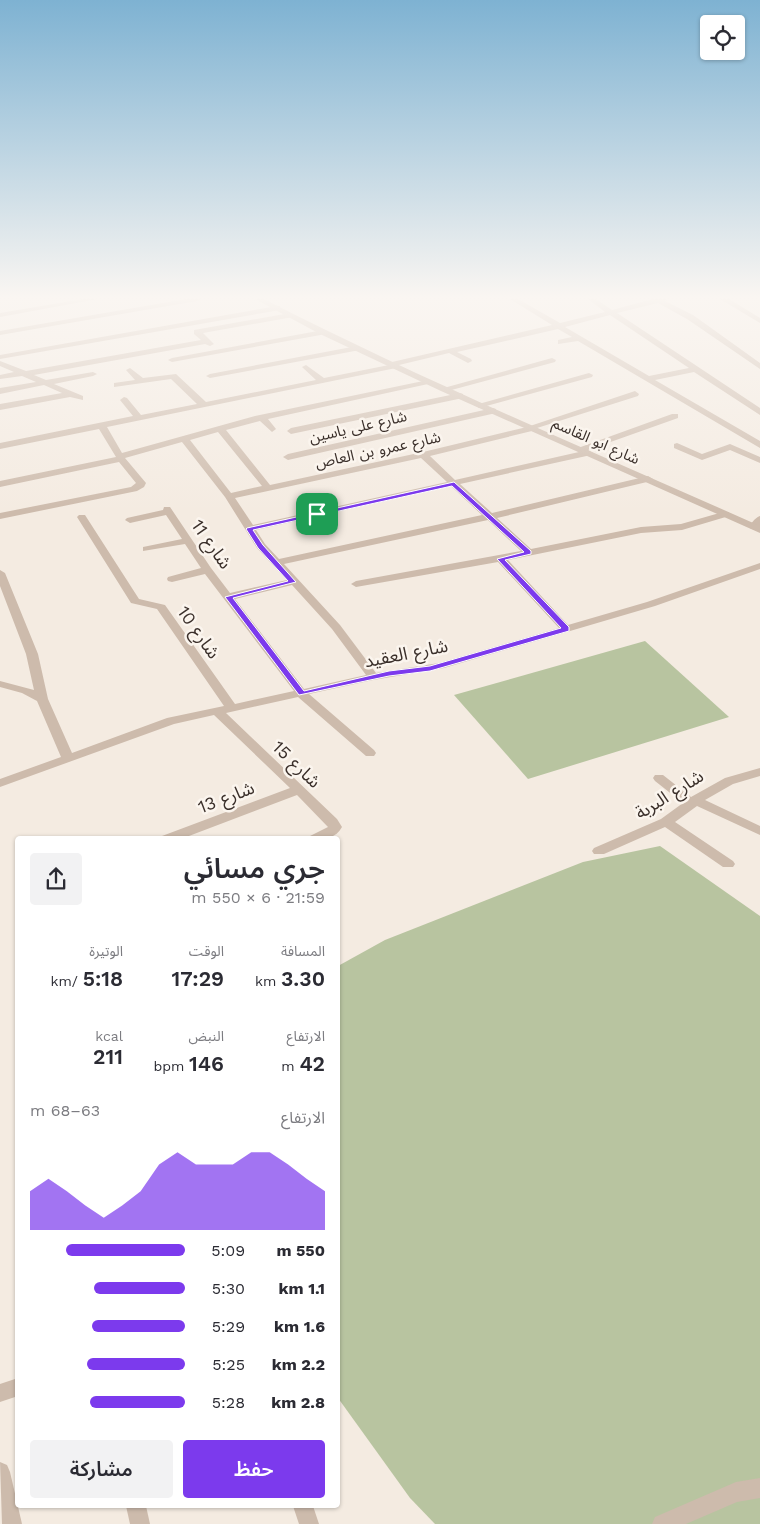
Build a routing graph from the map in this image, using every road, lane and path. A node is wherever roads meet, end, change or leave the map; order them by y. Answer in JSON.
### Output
{"nodes":[{"id":1,"x":17,"y":370,"type":"edge"},
{"id":2,"x":40,"y":370,"type":"edge"},
{"id":3,"x":130,"y":370,"type":"dead end"},
{"id":4,"x":241,"y":370,"type":"edge"},
{"id":5,"x":310,"y":370,"type":"edge"},
{"id":6,"x":371,"y":370,"type":"edge"},
{"id":7,"x":404,"y":370,"type":"edge"},
{"id":8,"x":514,"y":370,"type":"edge"},
{"id":9,"x":632,"y":370,"type":"edge"},
{"id":10,"x":691,"y":370,"type":"edge"},
{"id":11,"x":698,"y":370,"type":"edge"},
{"id":12,"x":24,"y":373,"type":"junction"},
{"id":13,"x":93,"y":374,"type":"dead end"},
{"id":14,"x":590,"y":375,"type":"dead end"},
{"id":15,"x":210,"y":376,"type":"dead end"},
{"id":16,"x":0,"y":377,"type":"edge"},
{"id":17,"x":647,"y":379,"type":"junction"},
{"id":18,"x":141,"y":380,"type":"junction"},
{"id":19,"x":322,"y":381,"type":"junction"},
{"id":20,"x":48,"y":382,"type":"junction"},
{"id":21,"x":428,"y":382,"type":"junction"},
{"id":22,"x":253,"y":383,"type":"dead end"},
{"id":23,"x":116,"y":385,"type":"dead end"},
{"id":24,"x":444,"y":389,"type":"junction"},
{"id":25,"x":0,"y":391,"type":"edge"},
{"id":26,"x":264,"y":393,"type":"junction"},
{"id":27,"x":71,"y":394,"type":"junction"},
{"id":28,"x":635,"y":394,"type":"dead end"},
{"id":29,"x":460,"y":396,"type":"junction"},
{"id":30,"x":80,"y":398,"type":"dead end"},
{"id":31,"x":124,"y":400,"type":"dead end"},
{"id":32,"x":204,"y":405,"type":"junction"},
{"id":33,"x":479,"y":405,"type":"junction"},
{"id":34,"x":0,"y":407,"type":"edge"},
{"id":35,"x":493,"y":411,"type":"junction"},
{"id":36,"x":760,"y":412,"type":"edge"},
{"id":37,"x":675,"y":416,"type":"dead end"},
{"id":38,"x":139,"y":418,"type":"junction"},
{"id":39,"x":262,"y":418,"type":"junction"},
{"id":40,"x":102,"y":426,"type":"junction"},
{"id":41,"x":532,"y":427,"type":"junction"},
{"id":42,"x":220,"y":428,"type":"junction"},
{"id":43,"x":272,"y":429,"type":"dead end"},
{"id":44,"x":291,"y":431,"type":"dead end"},
{"id":45,"x":184,"y":438,"type":"junction"},
{"id":46,"x":760,"y":445,"type":"edge"},
{"id":47,"x":0,"y":446,"type":"edge"},
{"id":48,"x":677,"y":446,"type":"dead end"},
{"id":49,"x":585,"y":451,"type":"junction"},
{"id":50,"x":423,"y":455,"type":"junction"},
{"id":51,"x":120,"y":457,"type":"junction"},
{"id":52,"x":288,"y":457,"type":"dead end"},
{"id":53,"x":760,"y":460,"type":"edge"},
{"id":54,"x":648,"y":479,"type":"junction"},
{"id":55,"x":0,"y":484,"type":"edge"},
{"id":56,"x":454,"y":484,"type":"junction"},
{"id":57,"x":267,"y":487,"type":"junction"},
{"id":58,"x":229,"y":496,"type":"junction"},
{"id":59,"x":726,"y":514,"type":"junction"},
{"id":60,"x":0,"y":516,"type":"edge"},
{"id":61,"x":82,"y":517,"type":"dead end"},
{"id":62,"x":488,"y":517,"type":"junction"},
{"id":63,"x":130,"y":520,"type":"dead end"},
{"id":64,"x":758,"y":525,"type":"edge"},
{"id":65,"x":249,"y":529,"type":"junction"},
{"id":66,"x":186,"y":541,"type":"junction"},
{"id":67,"x":147,"y":549,"type":"dead end"},
{"id":68,"x":529,"y":553,"type":"junction"},
{"id":69,"x":501,"y":559,"type":"junction"},
{"id":70,"x":275,"y":563,"type":"junction"},
{"id":71,"x":760,"y":566,"type":"edge"},
{"id":72,"x":207,"y":570,"type":"junction"},
{"id":73,"x":0,"y":574,"type":"edge"},
{"id":74,"x":172,"y":579,"type":"dead end"},
{"id":75,"x":293,"y":582,"type":"junction"},
{"id":76,"x":356,"y":584,"type":"dead end"},
{"id":77,"x":228,"y":597,"type":"junction"},
{"id":78,"x":566,"y":629,"type":"junction"},
{"id":79,"x":373,"y":677,"type":"junction"},
{"id":80,"x":0,"y":684,"type":"edge"},
{"id":81,"x":302,"y":694,"type":"junction"},
{"id":82,"x":42,"y":699,"type":"junction"},
{"id":83,"x":230,"y":707,"type":"junction"},
{"id":84,"x":216,"y":710,"type":"junction"},
{"id":85,"x":370,"y":753,"type":"dead end"},
{"id":86,"x":68,"y":758,"type":"junction"},
{"id":87,"x":760,"y":772,"type":"edge"},
{"id":88,"x":660,"y":778,"type":"dead end"},
{"id":89,"x":0,"y":782,"type":"edge"},
{"id":90,"x":298,"y":790,"type":"junction"},
{"id":91,"x":692,"y":802,"type":"junction"},
{"id":92,"x":666,"y":822,"type":"junction"},
{"id":93,"x":760,"y":830,"type":"edge"},
{"id":94,"x":175,"y":836,"type":"edge"},
{"id":95,"x":322,"y":836,"type":"edge"},
{"id":96,"x":599,"y":851,"type":"dead end"},
{"id":97,"x":728,"y":864,"type":"dead end"},
{"id":98,"x":15,"y":1388,"type":"edge"},
{"id":99,"x":0,"y":1393,"type":"edge"},
{"id":100,"x":0,"y":1472,"type":"edge"},
{"id":101,"x":760,"y":1488,"type":"edge"},
{"id":102,"x":136,"y":1508,"type":"edge"},
{"id":103,"x":304,"y":1508,"type":"edge"},
{"id":104,"x":12,"y":1524,"type":"edge"},
{"id":105,"x":140,"y":1524,"type":"edge"},
{"id":106,"x":310,"y":1524,"type":"edge"},
{"id":107,"x":662,"y":1524,"type":"edge"}],
"edges":[{"from":1,"to":12,"type":"street"},
{"from":2,"to":12,"type":"street"},
{"from":3,"to":18,"type":"street"},
{"from":4,"to":15,"type":"street"},
{"from":5,"to":19,"type":"street"},
{"from":6,"to":19,"type":"street"},
{"from":7,"to":21,"type":"street","name":"شارع ابو القاسم"},
{"from":8,"to":24,"type":"street"},
{"from":9,"to":17,"type":"street"},
{"from":10,"to":17,"type":"street"},
{"from":11,"to":36,"type":"street"},
{"from":12,"to":16,"type":"street"},
{"from":12,"to":20,"type":"street"},
{"from":13,"to":20,"type":"street"},
{"from":14,"to":33,"type":"street"},
{"from":17,"to":46,"type":"street"},
{"from":18,"to":23,"type":"street"},
{"from":18,"to":32,"type":"street"},
{"from":19,"to":26,"type":"street"},
{"from":20,"to":25,"type":"street"},
{"from":20,"to":27,"type":"street"},
{"from":21,"to":24,"type":"street","name":"شارع ابو القاسم"},
{"from":21,"to":39,"type":"street"},
{"from":22,"to":26,"type":"street"},
{"from":24,"to":29,"type":"street","name":"شارع ابو القاسم"},
{"from":26,"to":32,"type":"street"},
{"from":27,"to":30,"type":"street"},
{"from":27,"to":34,"type":"street"},
{"from":28,"to":41,"type":"street","name":"شارع عمرو بن العاص"},
{"from":29,"to":33,"type":"street","name":"شارع ابو القاسم"},
{"from":29,"to":44,"type":"street"},
{"from":31,"to":38,"type":"street"},
{"from":32,"to":38,"type":"street"},
{"from":33,"to":35,"type":"street","name":"شارع ابو القاسم"},
{"from":35,"to":41,"type":"street","name":"شارع ابو القاسم"},
{"from":35,"to":52,"type":"street","name":"شارع على ياسين"},
{"from":37,"to":49,"type":"street"},
{"from":38,"to":40,"type":"street"},
{"from":39,"to":42,"type":"street"},
{"from":39,"to":43,"type":"street"},
{"from":40,"to":47,"type":"street"},
{"from":40,"to":51,"type":"street"},
{"from":41,"to":49,"type":"street","name":"شارع ابو القاسم"},
{"from":41,"to":50,"type":"street","name":"شارع عمرو بن العاص"},
{"from":42,"to":45,"type":"street"},
{"from":42,"to":57,"type":"street"},
{"from":45,"to":51,"type":"street"},
{"from":45,"to":58,"type":"street"},
{"from":48,"to":53,"type":"street"},
{"from":49,"to":54,"type":"street","name":"شارع ابو القاسم"},
{"from":49,"to":56,"type":"street"},
{"from":50,"to":56,"type":"street"},
{"from":50,"to":57,"type":"street","name":"شارع عمرو بن العاص"},
{"from":51,"to":55,"type":"street"},
{"from":51,"to":60,"type":"street"},
{"from":54,"to":59,"type":"street","name":"شارع ابو القاسم"},
{"from":54,"to":62,"type":"street"},
{"from":56,"to":62,"type":"street"},
{"from":56,"to":65,"type":"street"},
{"from":57,"to":58,"type":"street","name":"شارع عمرو بن العاص"},
{"from":58,"to":65,"type":"street"},
{"from":59,"to":64,"type":"street","name":"شارع ابو القاسم"},
{"from":59,"to":68,"type":"street"},
{"from":61,"to":83,"type":"street","name":"شارع 10"},
{"from":62,"to":68,"type":"street"},
{"from":62,"to":70,"type":"street"},
{"from":63,"to":66,"type":"street","name":"شارع 11"},
{"from":65,"to":70,"type":"street"},
{"from":66,"to":67,"type":"street"},
{"from":66,"to":72,"type":"street","name":"شارع 11"},
{"from":68,"to":69,"type":"street"},
{"from":69,"to":76,"type":"street"},
{"from":69,"to":78,"type":"street"},
{"from":70,"to":75,"type":"street"},
{"from":71,"to":78,"type":"street","name":"شارع العقيد"},
{"from":72,"to":74,"type":"street"},
{"from":72,"to":77,"type":"street","name":"شارع 11"},
{"from":73,"to":82,"type":"street"},
{"from":75,"to":77,"type":"street"},
{"from":75,"to":79,"type":"street"},
{"from":77,"to":81,"type":"street","name":"شارع 11"},
{"from":78,"to":79,"type":"street","name":"شارع العقيد"},
{"from":79,"to":81,"type":"street","name":"شارع العقيد"},
{"from":80,"to":82,"type":"street"},
{"from":81,"to":83,"type":"street","name":"شارع العقيد"},
{"from":81,"to":85,"type":"street","name":"شارع 11"},
{"from":82,"to":86,"type":"street"},
{"from":83,"to":84,"type":"street","name":"شارع العقيد"},
{"from":84,"to":86,"type":"street","name":"شارع العقيد"},
{"from":84,"to":90,"type":"street","name":"شارع 15"},
{"from":86,"to":89,"type":"street","name":"شارع العقيد"},
{"from":87,"to":91,"type":"street","name":"شارع البربة"},
{"from":88,"to":91,"type":"street"},
{"from":90,"to":94,"type":"street","name":"شارع 13"},
{"from":90,"to":95,"type":"street","name":"شارع 15"},
{"from":91,"to":92,"type":"street","name":"شارع البربة"},
{"from":91,"to":93,"type":"street"},
{"from":92,"to":96,"type":"street","name":"شارع البربة"},
{"from":92,"to":97,"type":"street"},
{"from":98,"to":99,"type":"street"},
{"from":100,"to":104,"type":"street"},
{"from":101,"to":107,"type":"street"},
{"from":102,"to":105,"type":"street"},
{"from":103,"to":106,"type":"street"}]}
